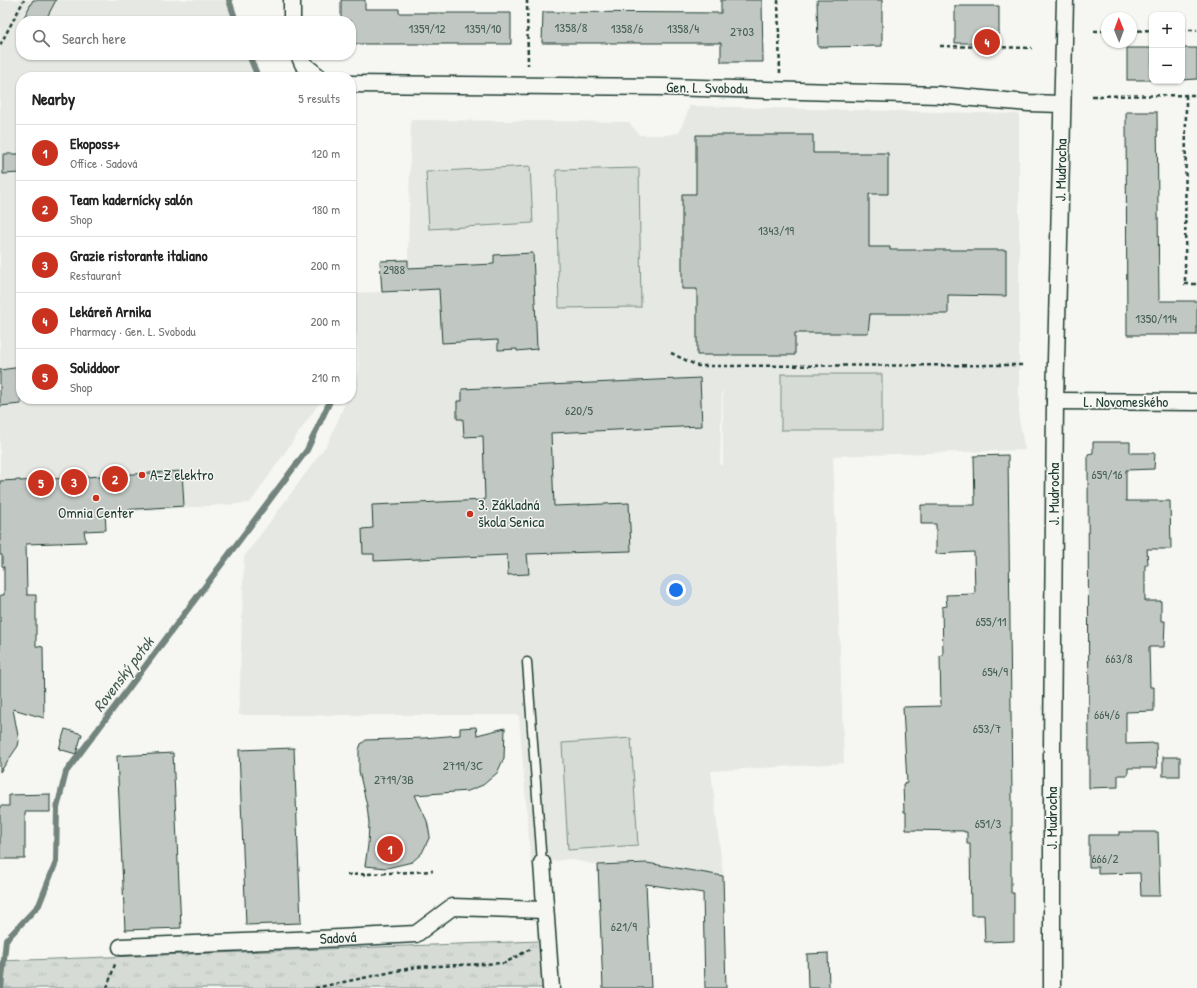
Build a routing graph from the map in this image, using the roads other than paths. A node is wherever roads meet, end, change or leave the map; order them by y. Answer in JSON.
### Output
{"nodes":[{"id":1,"x":292,"y":0,"type":"edge"},
{"id":2,"x":1065,"y":0,"type":"edge"},
{"id":3,"x":292,"y":16,"type":"edge"},
{"id":4,"x":301,"y":60,"type":"edge"},
{"id":5,"x":313,"y":72,"type":"edge"},
{"id":6,"x":356,"y":84,"type":"edge"},
{"id":7,"x":1062,"y":104,"type":"junction"},
{"id":8,"x":1055,"y":401,"type":"junction"},
{"id":9,"x":1197,"y":402,"type":"edge"},
{"id":10,"x":527,"y":662,"type":"dead end"},
{"id":11,"x":542,"y":863,"type":"joint"},
{"id":12,"x":545,"y":910,"type":"junction"},
{"id":13,"x":121,"y":947,"type":"road end"},
{"id":14,"x":551,"y":988,"type":"edge"},
{"id":15,"x":1052,"y":988,"type":"edge"}],
"edges":[{"from":1,"to":3,"type":"street"},
{"from":2,"to":7,"type":"street","name":"J. Mudrocha"},
{"from":4,"to":5,"type":"street"},
{"from":6,"to":7,"type":"street","name":"Gen. L. Svobodu"},
{"from":7,"to":8,"type":"street","name":"J. Mudrocha"},
{"from":8,"to":9,"type":"street","name":"L. Novomeského"},
{"from":8,"to":15,"type":"street","name":"J. Mudrocha"},
{"from":10,"to":11,"type":"lane"},
{"from":11,"to":12,"type":"street"},
{"from":12,"to":13,"type":"street","name":"Sadová"},
{"from":12,"to":14,"type":"street"}]}
